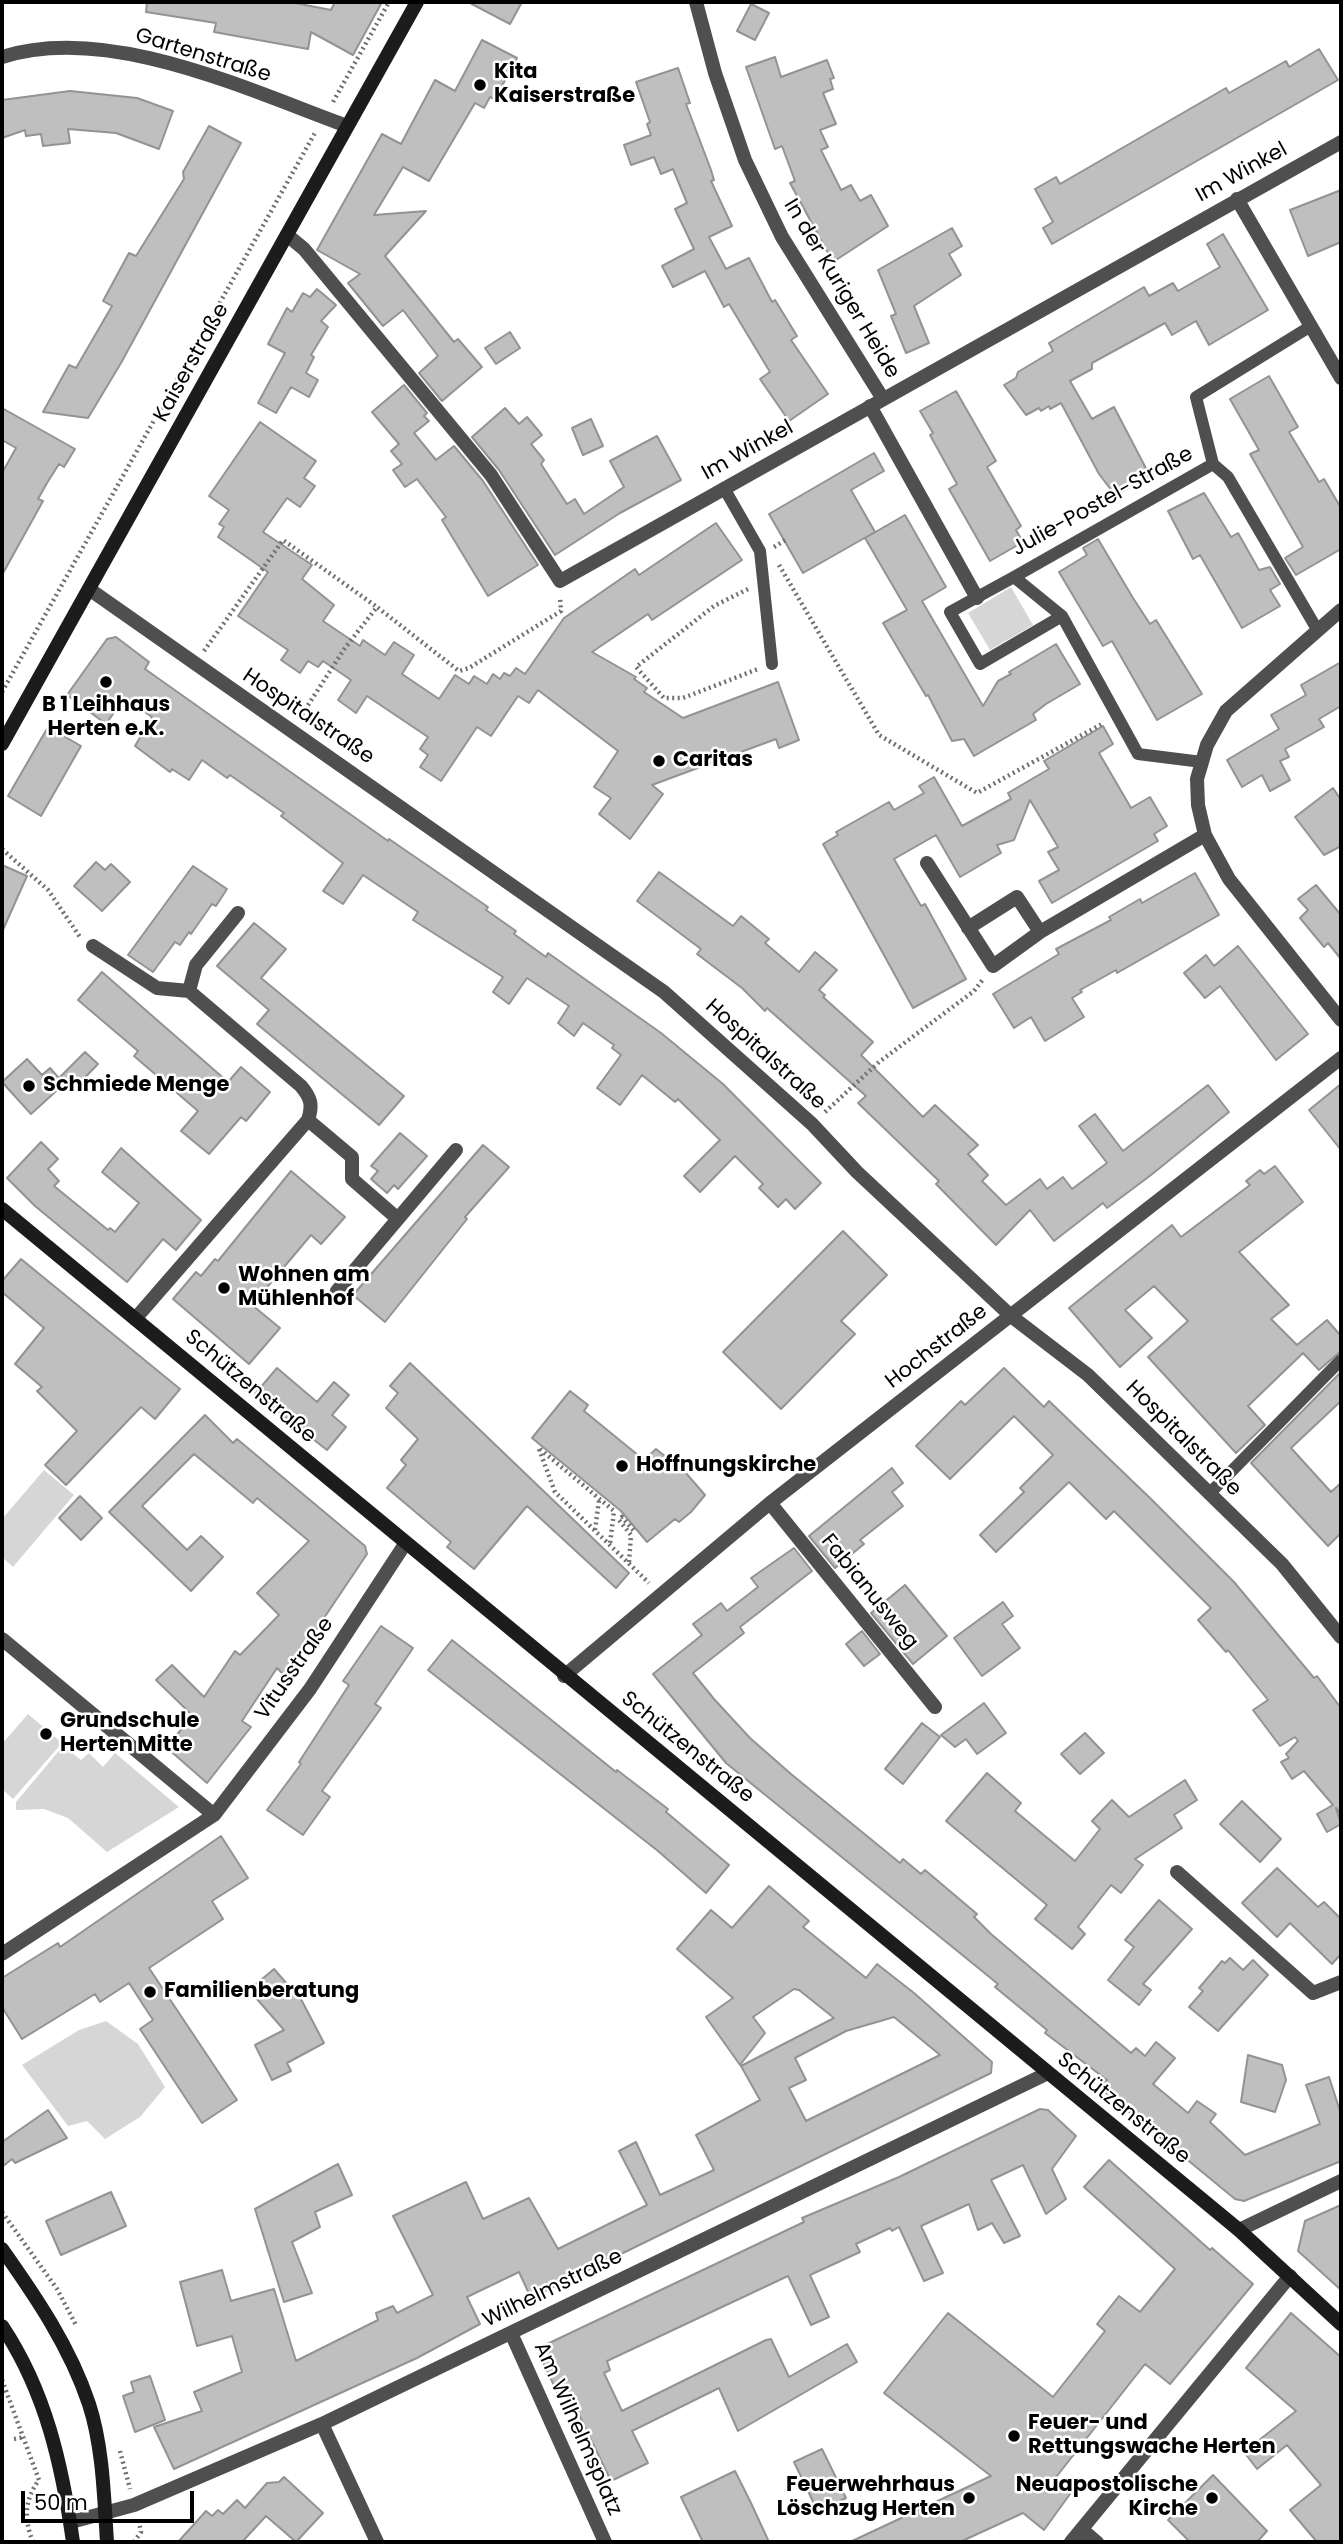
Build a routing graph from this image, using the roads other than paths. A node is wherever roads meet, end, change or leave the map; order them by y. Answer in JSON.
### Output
{"nodes":[{"id":1,"x":417,"y":2,"type":"edge"},
{"id":2,"x":696,"y":2,"type":"edge"},
{"id":3,"x":2,"y":57,"type":"edge"},
{"id":4,"x":347,"y":126,"type":"junction"},
{"id":5,"x":1341,"y":142,"type":"edge"},
{"id":6,"x":1237,"y":199,"type":"junction"},
{"id":7,"x":288,"y":235,"type":"junction"},
{"id":8,"x":1311,"y":326,"type":"junction"},
{"id":9,"x":1341,"y":378,"type":"edge"},
{"id":10,"x":877,"y":402,"type":"junction"},
{"id":11,"x":1213,"y":464,"type":"junction"},
{"id":12,"x":724,"y":488,"type":"junction"},
{"id":13,"x":1014,"y":576,"type":"junction"},
{"id":14,"x":89,"y":590,"type":"junction"},
{"id":15,"x":977,"y":598,"type":"junction"},
{"id":16,"x":1341,"y":610,"type":"edge"},
{"id":17,"x":1062,"y":615,"type":"junction"},
{"id":18,"x":1318,"y":631,"type":"junction"},
{"id":19,"x":772,"y":664,"type":"road end"},
{"id":20,"x":2,"y":744,"type":"edge"},
{"id":21,"x":1202,"y":762,"type":"junction"},
{"id":22,"x":1205,"y":835,"type":"junction"},
{"id":23,"x":927,"y":863,"type":"dead end"},
{"id":24,"x":238,"y":912,"type":"dead end"},
{"id":25,"x":968,"y":928,"type":"junction"},
{"id":26,"x":1040,"y":932,"type":"junction"},
{"id":27,"x":88,"y":943,"type":"road end"},
{"id":28,"x":189,"y":991,"type":"junction"},
{"id":29,"x":1341,"y":1020,"type":"edge"},
{"id":30,"x":1341,"y":1058,"type":"edge"},
{"id":31,"x":308,"y":1120,"type":"junction"},
{"id":32,"x":456,"y":1150,"type":"dead end"},
{"id":33,"x":2,"y":1209,"type":"edge"},
{"id":34,"x":398,"y":1219,"type":"junction"},
{"id":35,"x":337,"y":1291,"type":"dead end"},
{"id":36,"x":1011,"y":1316,"type":"junction"},
{"id":37,"x":135,"y":1319,"type":"junction"},
{"id":38,"x":1341,"y":1360,"type":"edge"},
{"id":39,"x":1209,"y":1494,"type":"junction"},
{"id":40,"x":770,"y":1503,"type":"junction"},
{"id":41,"x":405,"y":1544,"type":"junction"},
{"id":42,"x":1341,"y":1637,"type":"edge"},
{"id":43,"x":2,"y":1639,"type":"edge"},
{"id":44,"x":564,"y":1676,"type":"junction"},
{"id":45,"x":935,"y":1707,"type":"dead end"},
{"id":46,"x":214,"y":1815,"type":"junction"},
{"id":47,"x":1177,"y":1871,"type":"dead end"},
{"id":48,"x":2,"y":1954,"type":"edge"},
{"id":49,"x":1341,"y":1982,"type":"edge"},
{"id":50,"x":1046,"y":2074,"type":"junction"},
{"id":51,"x":1341,"y":2181,"type":"edge"},
{"id":52,"x":1239,"y":2230,"type":"junction"},
{"id":53,"x":2,"y":2249,"type":"edge"},
{"id":54,"x":1290,"y":2276,"type":"junction"},
{"id":55,"x":1341,"y":2324,"type":"edge"},
{"id":56,"x":2,"y":2326,"type":"edge"},
{"id":57,"x":511,"y":2333,"type":"junction"},
{"id":58,"x":322,"y":2424,"type":"junction"},
{"id":59,"x":105,"y":2514,"type":"junction"},
{"id":60,"x":71,"y":2522,"type":"junction"},
{"id":61,"x":1082,"y":2536,"type":"edge"},
{"id":62,"x":73,"y":2542,"type":"edge"},
{"id":63,"x":107,"y":2542,"type":"edge"},
{"id":64,"x":377,"y":2542,"type":"edge"},
{"id":65,"x":606,"y":2542,"type":"edge"},
{"id":66,"x":1071,"y":2542,"type":"edge"},
{"id":67,"x":1098,"y":2542,"type":"edge"}],
"edges":[{"from":1,"to":4,"type":"main road","name":"Kaiserstraße"},
{"from":2,"to":10,"type":"street","name":"In der Kuriger Heide"},
{"from":3,"to":4,"type":"street","name":"Gartenstraße"},
{"from":4,"to":7,"type":"main road","name":"Kaiserstraße"},
{"from":5,"to":6,"type":"street","name":"Im Winkel"},
{"from":6,"to":8,"type":"street"},
{"from":6,"to":10,"type":"street","name":"Im Winkel"},
{"from":7,"to":12,"type":"street","name":"Im Winkel"},
{"from":7,"to":14,"type":"main road","name":"Kaiserstraße"},
{"from":8,"to":9,"type":"street"},
{"from":8,"to":11,"type":"lane","name":"Julie-Postel-Straße"},
{"from":10,"to":12,"type":"street","name":"Im Winkel"},
{"from":10,"to":15,"type":"street"},
{"from":11,"to":13,"type":"lane","name":"Julie-Postel-Straße"},
{"from":11,"to":18,"type":"lane","name":"Julie-Postel-Straße"},
{"from":12,"to":19,"type":"lane"},
{"from":13,"to":15,"type":"lane","name":"Julie-Postel-Straße"},
{"from":13,"to":17,"type":"lane","name":"Julie-Postel-Straße"},
{"from":14,"to":20,"type":"main road","name":"Kaiserstraße"},
{"from":14,"to":36,"type":"street","name":"Hospitalstraße"},
{"from":15,"to":17,"type":"lane","name":"Julie-Postel-Straße"},
{"from":16,"to":18,"type":"street"},
{"from":17,"to":21,"type":"lane","name":"Julie-Postel-Straße"},
{"from":18,"to":21,"type":"street"},
{"from":21,"to":22,"type":"street"},
{"from":22,"to":26,"type":"street"},
{"from":22,"to":29,"type":"street"},
{"from":23,"to":25,"type":"street"},
{"from":24,"to":28,"type":"street"},
{"from":25,"to":26,"type":"street"},
{"from":25,"to":26,"type":"street"},
{"from":27,"to":28,"type":"street"},
{"from":28,"to":31,"type":"street"},
{"from":30,"to":36,"type":"street","name":"Hochstraße"},
{"from":31,"to":34,"type":"street"},
{"from":31,"to":37,"type":"street"},
{"from":32,"to":34,"type":"street"},
{"from":33,"to":37,"type":"main road","name":"Schützenstraße"},
{"from":34,"to":35,"type":"street"},
{"from":36,"to":39,"type":"street","name":"Hospitalstraße"},
{"from":36,"to":40,"type":"street","name":"Hochstraße"},
{"from":37,"to":41,"type":"main road","name":"Schützenstraße"},
{"from":38,"to":39,"type":"lane"},
{"from":39,"to":42,"type":"street","name":"Hospitalstraße"},
{"from":40,"to":44,"type":"street","name":"Hochstraße"},
{"from":40,"to":45,"type":"street","name":"Fabianusweg"},
{"from":41,"to":44,"type":"main road","name":"Schützenstraße"},
{"from":41,"to":46,"type":"street","name":"Vitusstraße"},
{"from":43,"to":46,"type":"street"},
{"from":44,"to":50,"type":"main road","name":"Schützenstraße"},
{"from":46,"to":48,"type":"street","name":"Vitusstraße"},
{"from":47,"to":49,"type":"street"},
{"from":50,"to":52,"type":"main road","name":"Schützenstraße"},
{"from":50,"to":57,"type":"street","name":"Wilhelmstraße"},
{"from":51,"to":52,"type":"street"},
{"from":52,"to":54,"type":"main road","name":"Schützenstraße"},
{"from":53,"to":59,"type":"main road"},
{"from":54,"to":55,"type":"main road","name":"Schützenstraße"},
{"from":54,"to":61,"type":"street"},
{"from":56,"to":60,"type":"main road"},
{"from":57,"to":58,"type":"street","name":"Wilhelmstraße"},
{"from":57,"to":65,"type":"street","name":"Am Wilhelmsplatz"},
{"from":58,"to":59,"type":"street","name":"Wilhelmstraße"},
{"from":58,"to":64,"type":"street"},
{"from":59,"to":60,"type":"street","name":"Wilhelmstraße"},
{"from":59,"to":63,"type":"main road"},
{"from":60,"to":62,"type":"main road"},
{"from":61,"to":66,"type":"street"},
{"from":61,"to":67,"type":"lane"}]}
